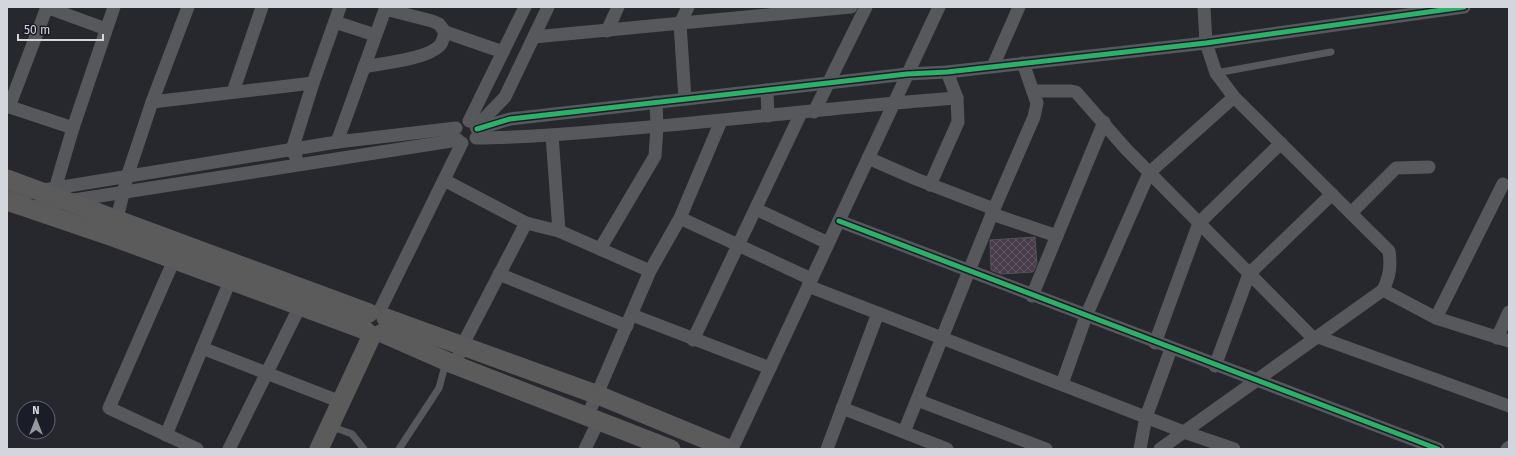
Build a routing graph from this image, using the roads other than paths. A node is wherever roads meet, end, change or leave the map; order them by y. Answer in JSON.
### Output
{"nodes":[{"id":1,"x":46,"y":7,"type":"edge"},
{"id":2,"x":114,"y":7,"type":"edge"},
{"id":3,"x":188,"y":7,"type":"edge"},
{"id":4,"x":262,"y":7,"type":"edge"},
{"id":5,"x":340,"y":7,"type":"edge"},
{"id":6,"x":525,"y":7,"type":"edge"},
{"id":7,"x":548,"y":7,"type":"edge"},
{"id":8,"x":618,"y":7,"type":"edge"},
{"id":9,"x":688,"y":7,"type":"edge"},
{"id":10,"x":851,"y":7,"type":"edge"},
{"id":11,"x":866,"y":7,"type":"edge"},
{"id":12,"x":939,"y":7,"type":"edge"},
{"id":13,"x":1019,"y":7,"type":"edge"},
{"id":14,"x":1204,"y":7,"type":"edge"},
{"id":15,"x":1464,"y":7,"type":"edge"},
{"id":16,"x":386,"y":8,"type":"edge"},
{"id":17,"x":762,"y":11,"type":"edge"},
{"id":18,"x":334,"y":22,"type":"junction"},
{"id":19,"x":680,"y":24,"type":"junction"},
{"id":20,"x":106,"y":29,"type":"junction"},
{"id":21,"x":607,"y":31,"type":"junction"},
{"id":22,"x":445,"y":32,"type":"junction"},
{"id":23,"x":375,"y":35,"type":"junction"},
{"id":24,"x":534,"y":37,"type":"junction"},
{"id":25,"x":1206,"y":44,"type":"junction"},
{"id":26,"x":503,"y":52,"type":"junction"},
{"id":27,"x":1331,"y":52,"type":"dead end"},
{"id":28,"x":1023,"y":63,"type":"junction"},
{"id":29,"x":993,"y":66,"type":"junction"},
{"id":30,"x":364,"y":67,"type":"junction"},
{"id":31,"x":947,"y":72,"type":"junction"},
{"id":32,"x":1216,"y":73,"type":"junction"},
{"id":33,"x":908,"y":74,"type":"junction"},
{"id":34,"x":313,"y":83,"type":"junction"},
{"id":35,"x":828,"y":84,"type":"junction"},
{"id":36,"x":767,"y":90,"type":"junction"},
{"id":37,"x":1033,"y":91,"type":"junction"},
{"id":38,"x":233,"y":92,"type":"junction"},
{"id":39,"x":1234,"y":97,"type":"junction"},
{"id":40,"x":957,"y":98,"type":"junction"},
{"id":41,"x":685,"y":99,"type":"junction"},
{"id":42,"x":152,"y":102,"type":"junction"},
{"id":43,"x":656,"y":102,"type":"junction"},
{"id":44,"x":894,"y":103,"type":"junction"},
{"id":45,"x":8,"y":107,"type":"edge"},
{"id":46,"x":808,"y":112,"type":"junction"},
{"id":47,"x":768,"y":116,"type":"junction"},
{"id":48,"x":721,"y":120,"type":"junction"},
{"id":49,"x":1104,"y":122,"type":"junction"},
{"id":50,"x":657,"y":127,"type":"junction"},
{"id":51,"x":73,"y":128,"type":"junction"},
{"id":52,"x":475,"y":129,"type":"junction"},
{"id":53,"x":552,"y":135,"type":"junction"},
{"id":54,"x":459,"y":137,"type":"junction"},
{"id":55,"x":337,"y":142,"type":"junction"},
{"id":56,"x":1281,"y":143,"type":"junction"},
{"id":57,"x":292,"y":150,"type":"junction"},
{"id":58,"x":868,"y":158,"type":"junction"},
{"id":59,"x":300,"y":166,"type":"junction"},
{"id":60,"x":1430,"y":167,"type":"dead end"},
{"id":61,"x":1149,"y":172,"type":"junction"},
{"id":62,"x":127,"y":177,"type":"junction"},
{"id":63,"x":7,"y":179,"type":"edge"},
{"id":64,"x":444,"y":180,"type":"junction"},
{"id":65,"x":1503,"y":184,"type":"dead end"},
{"id":66,"x":930,"y":185,"type":"junction"},
{"id":67,"x":48,"y":190,"type":"junction"},
{"id":68,"x":122,"y":194,"type":"junction"},
{"id":69,"x":1332,"y":194,"type":"junction"},
{"id":70,"x":7,"y":196,"type":"edge"},
{"id":71,"x":7,"y":201,"type":"edge"},
{"id":72,"x":71,"y":202,"type":"junction"},
{"id":73,"x":28,"y":207,"type":"junction"},
{"id":74,"x":756,"y":209,"type":"junction"},
{"id":75,"x":7,"y":210,"type":"edge"},
{"id":76,"x":993,"y":211,"type":"junction"},
{"id":77,"x":1351,"y":213,"type":"junction"},
{"id":78,"x":680,"y":218,"type":"junction"},
{"id":79,"x":118,"y":219,"type":"junction"},
{"id":80,"x":838,"y":221,"type":"junction"},
{"id":81,"x":526,"y":223,"type":"junction"},
{"id":82,"x":1199,"y":223,"type":"junction"},
{"id":83,"x":559,"y":232,"type":"junction"},
{"id":84,"x":1057,"y":236,"type":"junction"},
{"id":85,"x":113,"y":237,"type":"junction"},
{"id":86,"x":828,"y":243,"type":"junction"},
{"id":87,"x":739,"y":245,"type":"junction"},
{"id":88,"x":600,"y":249,"type":"junction"},
{"id":89,"x":174,"y":260,"type":"junction"},
{"id":90,"x":650,"y":271,"type":"junction"},
{"id":91,"x":969,"y":271,"type":"junction"},
{"id":92,"x":499,"y":274,"type":"junction"},
{"id":93,"x":1249,"y":274,"type":"junction"},
{"id":94,"x":230,"y":281,"type":"junction"},
{"id":95,"x":810,"y":283,"type":"junction"},
{"id":96,"x":1383,"y":290,"type":"junction"},
{"id":97,"x":1032,"y":296,"type":"junction"},
{"id":98,"x":300,"y":306,"type":"junction"},
{"id":99,"x":1509,"y":312,"type":"edge"},
{"id":100,"x":878,"y":313,"type":"junction"},
{"id":101,"x":1086,"y":316,"type":"junction"},
{"id":102,"x":1436,"y":318,"type":"junction"},
{"id":103,"x":630,"y":321,"type":"junction"},
{"id":104,"x":376,"y":324,"type":"junction"},
{"id":105,"x":942,"y":338,"type":"junction"},
{"id":106,"x":1316,"y":338,"type":"junction"},
{"id":107,"x":693,"y":340,"type":"junction"},
{"id":108,"x":1503,"y":340,"type":"edge"},
{"id":109,"x":1155,"y":343,"type":"junction"},
{"id":110,"x":462,"y":346,"type":"junction"},
{"id":111,"x":202,"y":348,"type":"junction"},
{"id":112,"x":1171,"y":349,"type":"junction"},
{"id":113,"x":451,"y":363,"type":"junction"},
{"id":114,"x":1215,"y":366,"type":"junction"},
{"id":115,"x":770,"y":368,"type":"junction"},
{"id":116,"x":267,"y":373,"type":"junction"},
{"id":117,"x":1255,"y":381,"type":"junction"},
{"id":118,"x":1062,"y":384,"type":"junction"},
{"id":119,"x":598,"y":395,"type":"junction"},
{"id":120,"x":917,"y":400,"type":"junction"},
{"id":121,"x":341,"y":402,"type":"junction"},
{"id":122,"x":1509,"y":406,"type":"edge"},
{"id":123,"x":842,"y":408,"type":"junction"},
{"id":124,"x":1146,"y":417,"type":"junction"},
{"id":125,"x":593,"y":418,"type":"junction"},
{"id":126,"x":330,"y":426,"type":"junction"},
{"id":127,"x":904,"y":432,"type":"junction"},
{"id":128,"x":1184,"y":432,"type":"junction"},
{"id":129,"x":166,"y":435,"type":"junction"},
{"id":130,"x":197,"y":449,"type":"edge"},
{"id":131,"x":229,"y":449,"type":"edge"},
{"id":132,"x":320,"y":449,"type":"edge"},
{"id":133,"x":364,"y":449,"type":"edge"},
{"id":134,"x":399,"y":449,"type":"edge"},
{"id":135,"x":585,"y":449,"type":"edge"},
{"id":136,"x":671,"y":449,"type":"edge"},
{"id":137,"x":731,"y":449,"type":"edge"},
{"id":138,"x":827,"y":449,"type":"edge"},
{"id":139,"x":947,"y":449,"type":"edge"},
{"id":140,"x":1046,"y":449,"type":"edge"},
{"id":141,"x":1140,"y":449,"type":"edge"},
{"id":142,"x":1160,"y":449,"type":"edge"},
{"id":143,"x":1234,"y":449,"type":"edge"},
{"id":144,"x":1438,"y":449,"type":"edge"}],
"edges":[{"from":1,"to":20,"type":"street"},
{"from":1,"to":45,"type":"street"},
{"from":2,"to":20,"type":"street"},
{"from":3,"to":42,"type":"street"},
{"from":4,"to":38,"type":"street"},
{"from":5,"to":18,"type":"street"},
{"from":6,"to":26,"type":"street"},
{"from":7,"to":24,"type":"street"},
{"from":8,"to":21,"type":"street"},
{"from":9,"to":19,"type":"street"},
{"from":10,"to":17,"type":"street"},
{"from":11,"to":35,"type":"street"},
{"from":12,"to":33,"type":"street"},
{"from":13,"to":29,"type":"street"},
{"from":14,"to":25,"type":"street"},
{"from":15,"to":25,"type":"street"},
{"from":16,"to":22,"type":"street"},
{"from":16,"to":23,"type":"street"},
{"from":17,"to":19,"type":"street"},
{"from":18,"to":23,"type":"street"},
{"from":18,"to":34,"type":"street"},
{"from":19,"to":21,"type":"street"},
{"from":19,"to":41,"type":"street"},
{"from":20,"to":51,"type":"street"},
{"from":21,"to":24,"type":"street"},
{"from":22,"to":26,"type":"street"},
{"from":22,"to":30,"type":"street"},
{"from":23,"to":30,"type":"street"},
{"from":24,"to":52,"type":"street"},
{"from":25,"to":28,"type":"street"},
{"from":25,"to":32,"type":"street"},
{"from":26,"to":52,"type":"street"},
{"from":27,"to":32,"type":"lane"},
{"from":28,"to":29,"type":"street"},
{"from":28,"to":37,"type":"street"},
{"from":29,"to":31,"type":"street"},
{"from":30,"to":55,"type":"street"},
{"from":31,"to":33,"type":"street"},
{"from":31,"to":40,"type":"street"},
{"from":32,"to":39,"type":"street"},
{"from":33,"to":35,"type":"street"},
{"from":33,"to":44,"type":"street"},
{"from":34,"to":38,"type":"street"},
{"from":34,"to":57,"type":"street"},
{"from":35,"to":36,"type":"street"},
{"from":35,"to":46,"type":"street"},
{"from":36,"to":41,"type":"street"},
{"from":36,"to":47,"type":"street"},
{"from":37,"to":49,"type":"street"},
{"from":37,"to":76,"type":"street"},
{"from":38,"to":42,"type":"street"},
{"from":39,"to":56,"type":"street"},
{"from":39,"to":61,"type":"street"},
{"from":40,"to":44,"type":"street"},
{"from":40,"to":66,"type":"street"},
{"from":41,"to":43,"type":"street"},
{"from":42,"to":62,"type":"street"},
{"from":43,"to":50,"type":"street"},
{"from":43,"to":52,"type":"street"},
{"from":44,"to":46,"type":"street"},
{"from":44,"to":58,"type":"street"},
{"from":45,"to":51,"type":"street"},
{"from":46,"to":47,"type":"street"},
{"from":46,"to":74,"type":"street"},
{"from":47,"to":48,"type":"street"},
{"from":48,"to":50,"type":"street"},
{"from":48,"to":78,"type":"street"},
{"from":49,"to":61,"type":"street"},
{"from":49,"to":84,"type":"street"},
{"from":50,"to":53,"type":"street"},
{"from":50,"to":88,"type":"street"},
{"from":51,"to":67,"type":"street"},
{"from":52,"to":53,"type":"street"},
{"from":52,"to":54,"type":"street"},
{"from":52,"to":54,"type":"street"},
{"from":53,"to":83,"type":"street"},
{"from":54,"to":55,"type":"street"},
{"from":54,"to":59,"type":"street"},
{"from":54,"to":64,"type":"street"},
{"from":55,"to":57,"type":"street"},
{"from":56,"to":69,"type":"street"},
{"from":56,"to":82,"type":"street"},
{"from":57,"to":59,"type":"street"},
{"from":57,"to":62,"type":"street"},
{"from":58,"to":66,"type":"street"},
{"from":58,"to":80,"type":"street"},
{"from":59,"to":68,"type":"street"},
{"from":60,"to":77,"type":"street"},
{"from":61,"to":82,"type":"street"},
{"from":61,"to":101,"type":"street"},
{"from":62,"to":67,"type":"street"},
{"from":62,"to":68,"type":"street"},
{"from":63,"to":67,"type":"street"},
{"from":64,"to":81,"type":"street"},
{"from":64,"to":104,"type":"street"},
{"from":65,"to":102,"type":"street"},
{"from":66,"to":76,"type":"street"},
{"from":67,"to":70,"type":"street"},
{"from":67,"to":72,"type":"street"},
{"from":68,"to":72,"type":"street"},
{"from":68,"to":79,"type":"street"},
{"from":69,"to":77,"type":"street"},
{"from":69,"to":93,"type":"street"},
{"from":71,"to":73,"type":"street"},
{"from":72,"to":73,"type":"street"},
{"from":72,"to":79,"type":"street"},
{"from":73,"to":75,"type":"street"},
{"from":73,"to":85,"type":"street"},
{"from":74,"to":86,"type":"street"},
{"from":74,"to":87,"type":"street"},
{"from":76,"to":84,"type":"street"},
{"from":76,"to":91,"type":"street"},
{"from":77,"to":96,"type":"street"},
{"from":78,"to":87,"type":"street"},
{"from":78,"to":90,"type":"street"},
{"from":79,"to":85,"type":"street"},
{"from":79,"to":104,"type":"street"},
{"from":80,"to":86,"type":"street"},
{"from":80,"to":91,"type":"street"},
{"from":81,"to":83,"type":"street"},
{"from":81,"to":92,"type":"street"},
{"from":82,"to":93,"type":"street"},
{"from":82,"to":109,"type":"street"},
{"from":83,"to":88,"type":"street"},
{"from":84,"to":97,"type":"street"},
{"from":85,"to":89,"type":"street"},
{"from":86,"to":95,"type":"street"},
{"from":87,"to":95,"type":"street"},
{"from":87,"to":107,"type":"street"},
{"from":88,"to":90,"type":"street"},
{"from":89,"to":94,"type":"street"},
{"from":89,"to":129,"type":"street"},
{"from":90,"to":103,"type":"street"},
{"from":91,"to":97,"type":"street"},
{"from":91,"to":105,"type":"street"},
{"from":92,"to":103,"type":"street"},
{"from":92,"to":110,"type":"street"},
{"from":93,"to":106,"type":"street"},
{"from":93,"to":114,"type":"street"},
{"from":94,"to":98,"type":"street"},
{"from":94,"to":111,"type":"street"},
{"from":95,"to":100,"type":"street"},
{"from":95,"to":115,"type":"street"},
{"from":96,"to":102,"type":"street"},
{"from":96,"to":106,"type":"street"},
{"from":97,"to":101,"type":"street"},
{"from":98,"to":104,"type":"street"},
{"from":98,"to":116,"type":"street"},
{"from":99,"to":108,"type":"street"},
{"from":100,"to":105,"type":"street"},
{"from":100,"to":123,"type":"street"},
{"from":101,"to":109,"type":"street"},
{"from":101,"to":118,"type":"street"},
{"from":102,"to":108,"type":"street"},
{"from":103,"to":107,"type":"street"},
{"from":103,"to":119,"type":"street"},
{"from":104,"to":110,"type":"street"},
{"from":104,"to":113,"type":"street"},
{"from":104,"to":121,"type":"street"},
{"from":105,"to":118,"type":"street"},
{"from":105,"to":120,"type":"street"},
{"from":106,"to":117,"type":"street"},
{"from":106,"to":122,"type":"street"},
{"from":107,"to":115,"type":"street"},
{"from":109,"to":112,"type":"street"},
{"from":110,"to":113,"type":"street"},
{"from":110,"to":119,"type":"street"},
{"from":111,"to":116,"type":"street"},
{"from":111,"to":129,"type":"street"},
{"from":112,"to":114,"type":"street"},
{"from":112,"to":124,"type":"street"},
{"from":113,"to":125,"type":"street"},
{"from":113,"to":134,"type":"lane"},
{"from":114,"to":117,"type":"street"},
{"from":115,"to":137,"type":"street"},
{"from":116,"to":121,"type":"street"},
{"from":116,"to":131,"type":"street"},
{"from":117,"to":128,"type":"street"},
{"from":117,"to":144,"type":"street"},
{"from":118,"to":124,"type":"street"},
{"from":119,"to":125,"type":"street"},
{"from":119,"to":137,"type":"street"},
{"from":120,"to":127,"type":"street"},
{"from":120,"to":140,"type":"street"},
{"from":121,"to":126,"type":"street"},
{"from":123,"to":127,"type":"street"},
{"from":123,"to":138,"type":"street"},
{"from":124,"to":128,"type":"street"},
{"from":124,"to":141,"type":"street"},
{"from":125,"to":135,"type":"street"},
{"from":125,"to":136,"type":"street"},
{"from":126,"to":132,"type":"street"},
{"from":126,"to":133,"type":"lane"},
{"from":127,"to":139,"type":"street"},
{"from":128,"to":142,"type":"street"},
{"from":128,"to":143,"type":"street"},
{"from":129,"to":130,"type":"street"}]}
